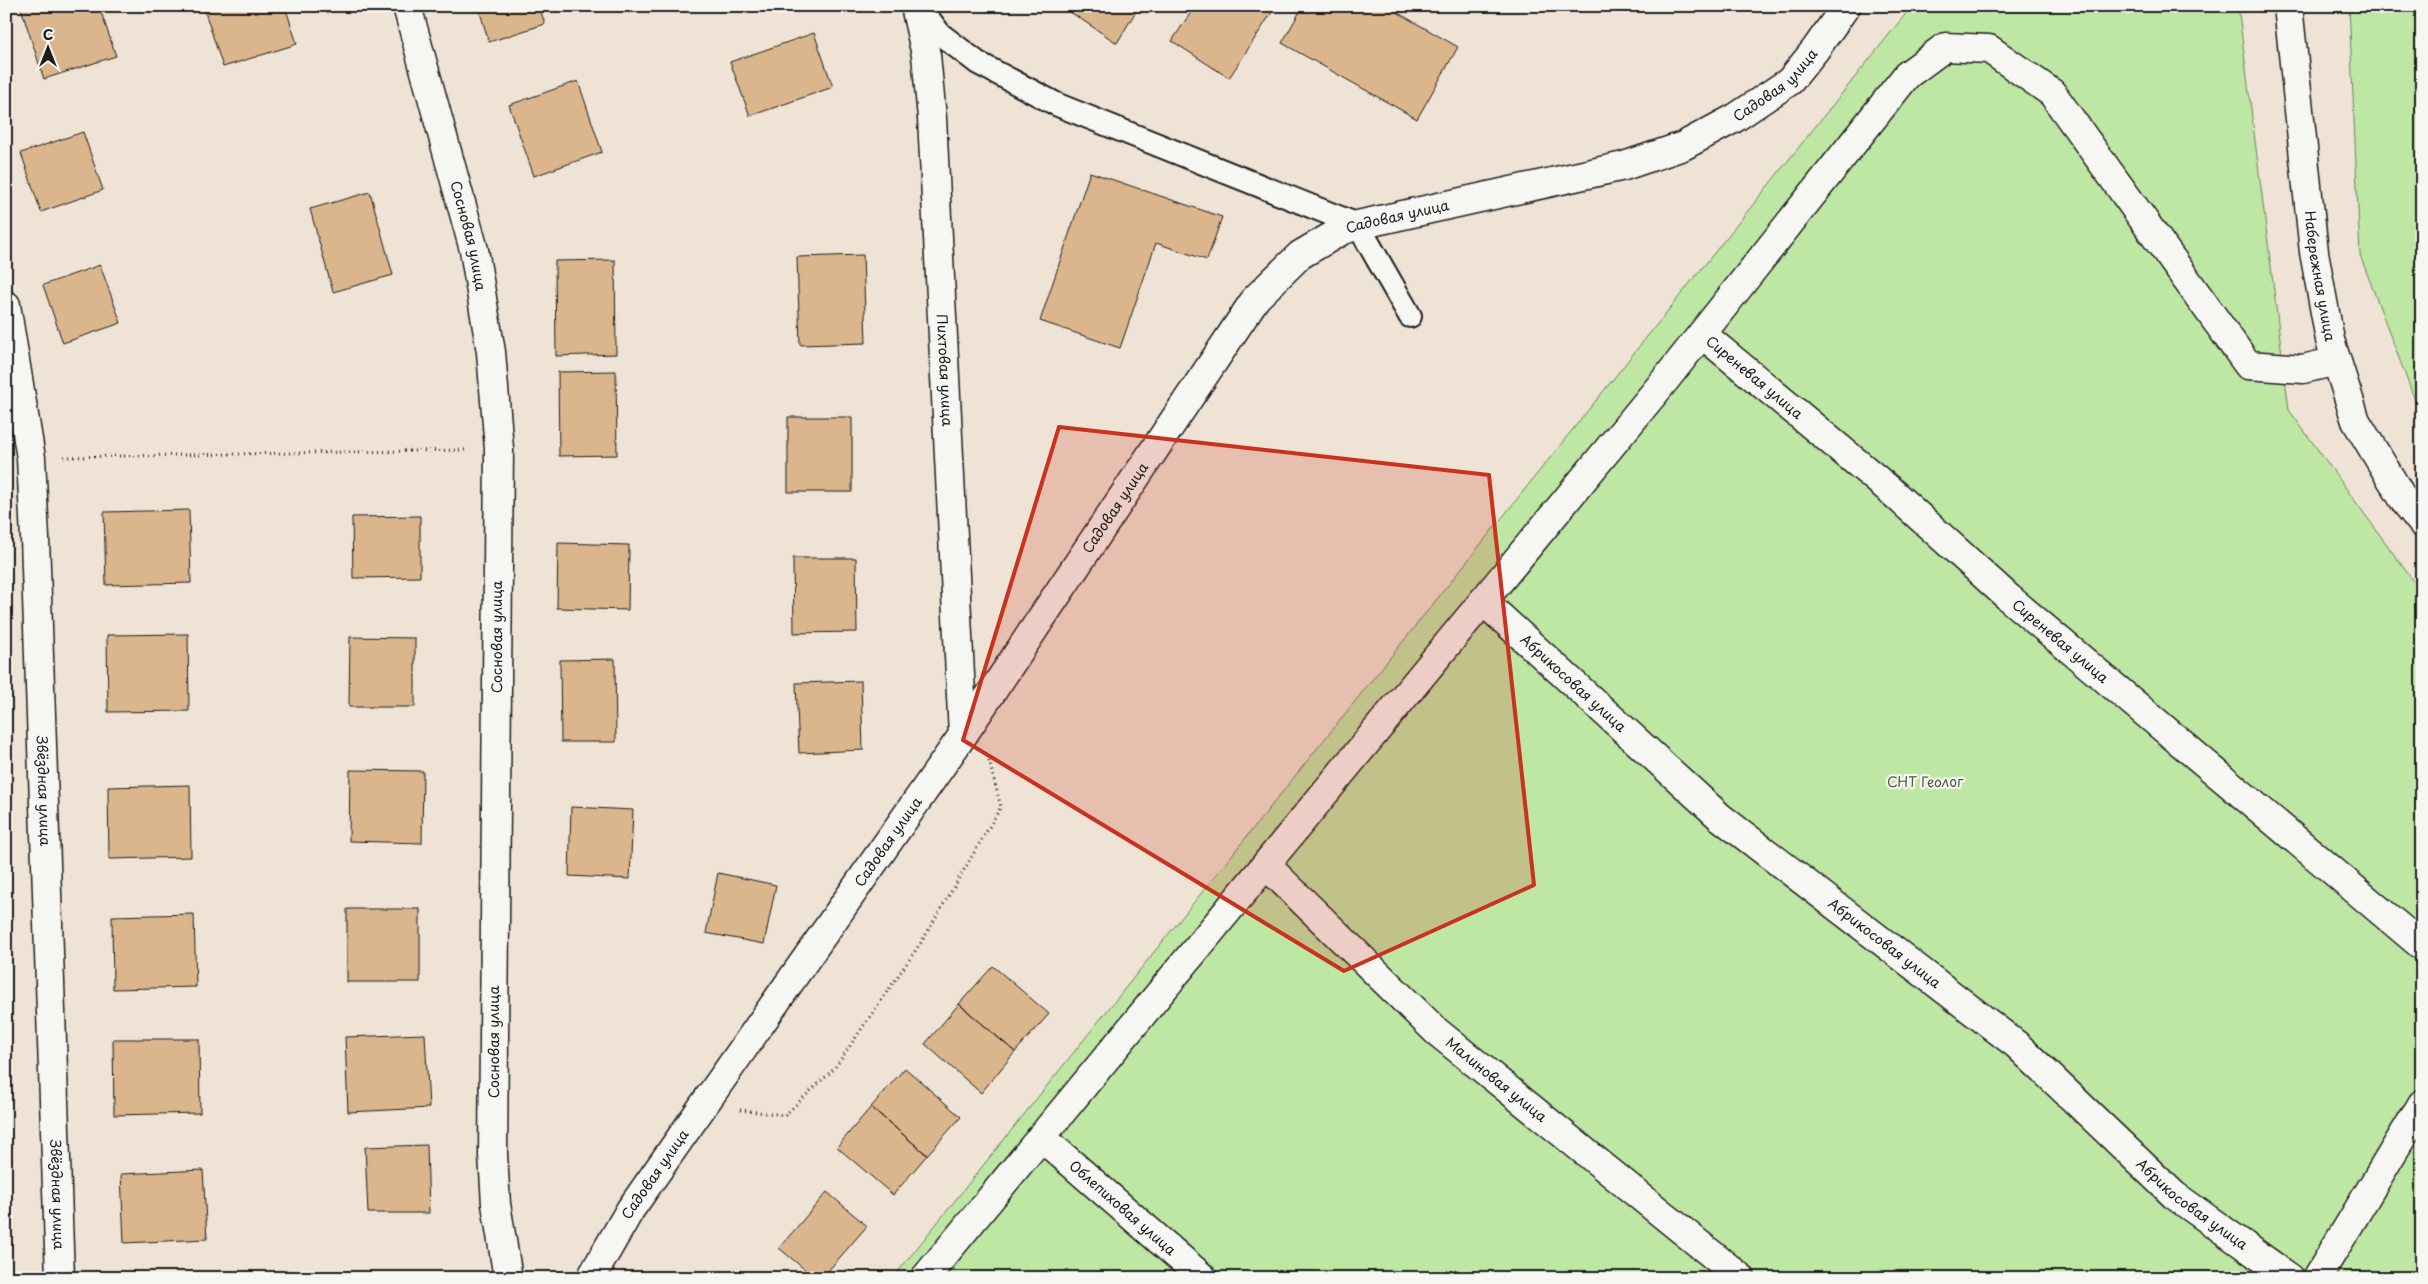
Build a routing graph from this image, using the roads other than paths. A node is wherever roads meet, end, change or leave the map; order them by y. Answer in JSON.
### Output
{"nodes":[{"id":1,"x":407,"y":6,"type":"edge"},
{"id":2,"x":915,"y":6,"type":"edge"},
{"id":3,"x":919,"y":6,"type":"edge"},
{"id":4,"x":1846,"y":6,"type":"edge"},
{"id":5,"x":2288,"y":6,"type":"edge"},
{"id":6,"x":1358,"y":225,"type":"junction"},
{"id":7,"x":6,"y":305,"type":"edge"},
{"id":8,"x":1410,"y":316,"type":"dead end"},
{"id":9,"x":1702,"y":334,"type":"junction"},
{"id":10,"x":2337,"y":361,"type":"junction"},
{"id":11,"x":2422,"y":523,"type":"edge"},
{"id":12,"x":1483,"y":601,"type":"junction"},
{"id":13,"x":970,"y":724,"type":"junction"},
{"id":14,"x":1266,"y":865,"type":"junction"},
{"id":15,"x":2422,"y":946,"type":"edge"},
{"id":16,"x":2422,"y":1104,"type":"edge"},
{"id":17,"x":1041,"y":1137,"type":"junction"},
{"id":18,"x":60,"y":1278,"type":"edge"},
{"id":19,"x":508,"y":1278,"type":"edge"},
{"id":20,"x":592,"y":1278,"type":"edge"},
{"id":21,"x":925,"y":1278,"type":"edge"},
{"id":22,"x":1203,"y":1278,"type":"edge"},
{"id":23,"x":1741,"y":1278,"type":"edge"},
{"id":24,"x":2290,"y":1278,"type":"edge"},
{"id":25,"x":2317,"y":1278,"type":"edge"}],
"edges":[{"from":1,"to":19,"type":"street","name":"Сосновая улица"},
{"from":2,"to":13,"type":"street","name":"Пихтовая улица"},
{"from":3,"to":6,"type":"lane"},
{"from":4,"to":6,"type":"street","name":"Садовая улица"},
{"from":5,"to":10,"type":"street","name":"Набережная улица"},
{"from":6,"to":8,"type":"lane"},
{"from":6,"to":13,"type":"street","name":"Садовая улица"},
{"from":7,"to":18,"type":"street","name":"Звёздная улица"},
{"from":9,"to":10,"type":"street"},
{"from":9,"to":12,"type":"street"},
{"from":9,"to":15,"type":"street","name":"Сиреневая улица"},
{"from":10,"to":11,"type":"street","name":"Набережная улица"},
{"from":12,"to":14,"type":"street"},
{"from":12,"to":24,"type":"street","name":"Абрикосовая улица"},
{"from":13,"to":20,"type":"street","name":"Садовая улица"},
{"from":14,"to":17,"type":"street"},
{"from":14,"to":23,"type":"street","name":"Малиновая улица"},
{"from":16,"to":25,"type":"street"},
{"from":17,"to":21,"type":"street"},
{"from":17,"to":22,"type":"street","name":"Облепиховая улица"}]}
